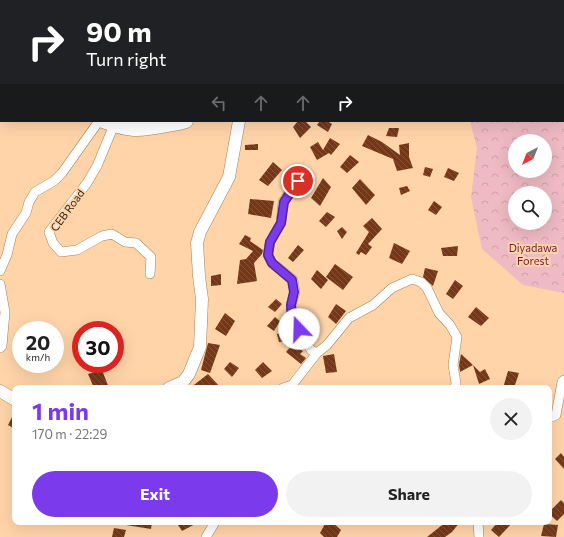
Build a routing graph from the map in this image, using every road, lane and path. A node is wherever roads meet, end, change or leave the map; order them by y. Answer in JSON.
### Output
{"nodes":[{"id":1,"x":98,"y":122,"type":"edge"},
{"id":2,"x":181,"y":122,"type":"edge"},
{"id":3,"x":239,"y":122,"type":"edge"},
{"id":4,"x":108,"y":123,"type":"edge"},
{"id":5,"x":298,"y":181,"type":"dead end"},
{"id":6,"x":0,"y":272,"type":"edge"},
{"id":7,"x":150,"y":274,"type":"dead end"},
{"id":8,"x":0,"y":284,"type":"edge"},
{"id":9,"x":0,"y":348,"type":"edge"},
{"id":10,"x":317,"y":353,"type":"junction"},
{"id":11,"x":564,"y":380,"type":"edge"},
{"id":12,"x":176,"y":385,"type":"edge"},
{"id":13,"x":290,"y":385,"type":"edge"},
{"id":14,"x":456,"y":385,"type":"edge"},
{"id":15,"x":0,"y":391,"type":"edge"},
{"id":16,"x":12,"y":398,"type":"edge"},
{"id":17,"x":552,"y":417,"type":"edge"},
{"id":18,"x":213,"y":525,"type":"edge"},
{"id":19,"x":478,"y":525,"type":"edge"},
{"id":20,"x":206,"y":537,"type":"edge"},
{"id":21,"x":479,"y":537,"type":"edge"}],
"edges":[{"from":1,"to":6,"type":"street"},
{"from":2,"to":4,"type":"highway"},
{"from":3,"to":12,"type":"main road"},
{"from":4,"to":7,"type":"street","name":"CEB Road"},
{"from":5,"to":10,"type":"street"},
{"from":8,"to":9,"type":"street"},
{"from":10,"to":13,"type":"street"},
{"from":10,"to":14,"type":"street"},
{"from":11,"to":17,"type":"street"},
{"from":15,"to":16,"type":"main road"},
{"from":18,"to":20,"type":"street"},
{"from":19,"to":21,"type":"street"}]}
